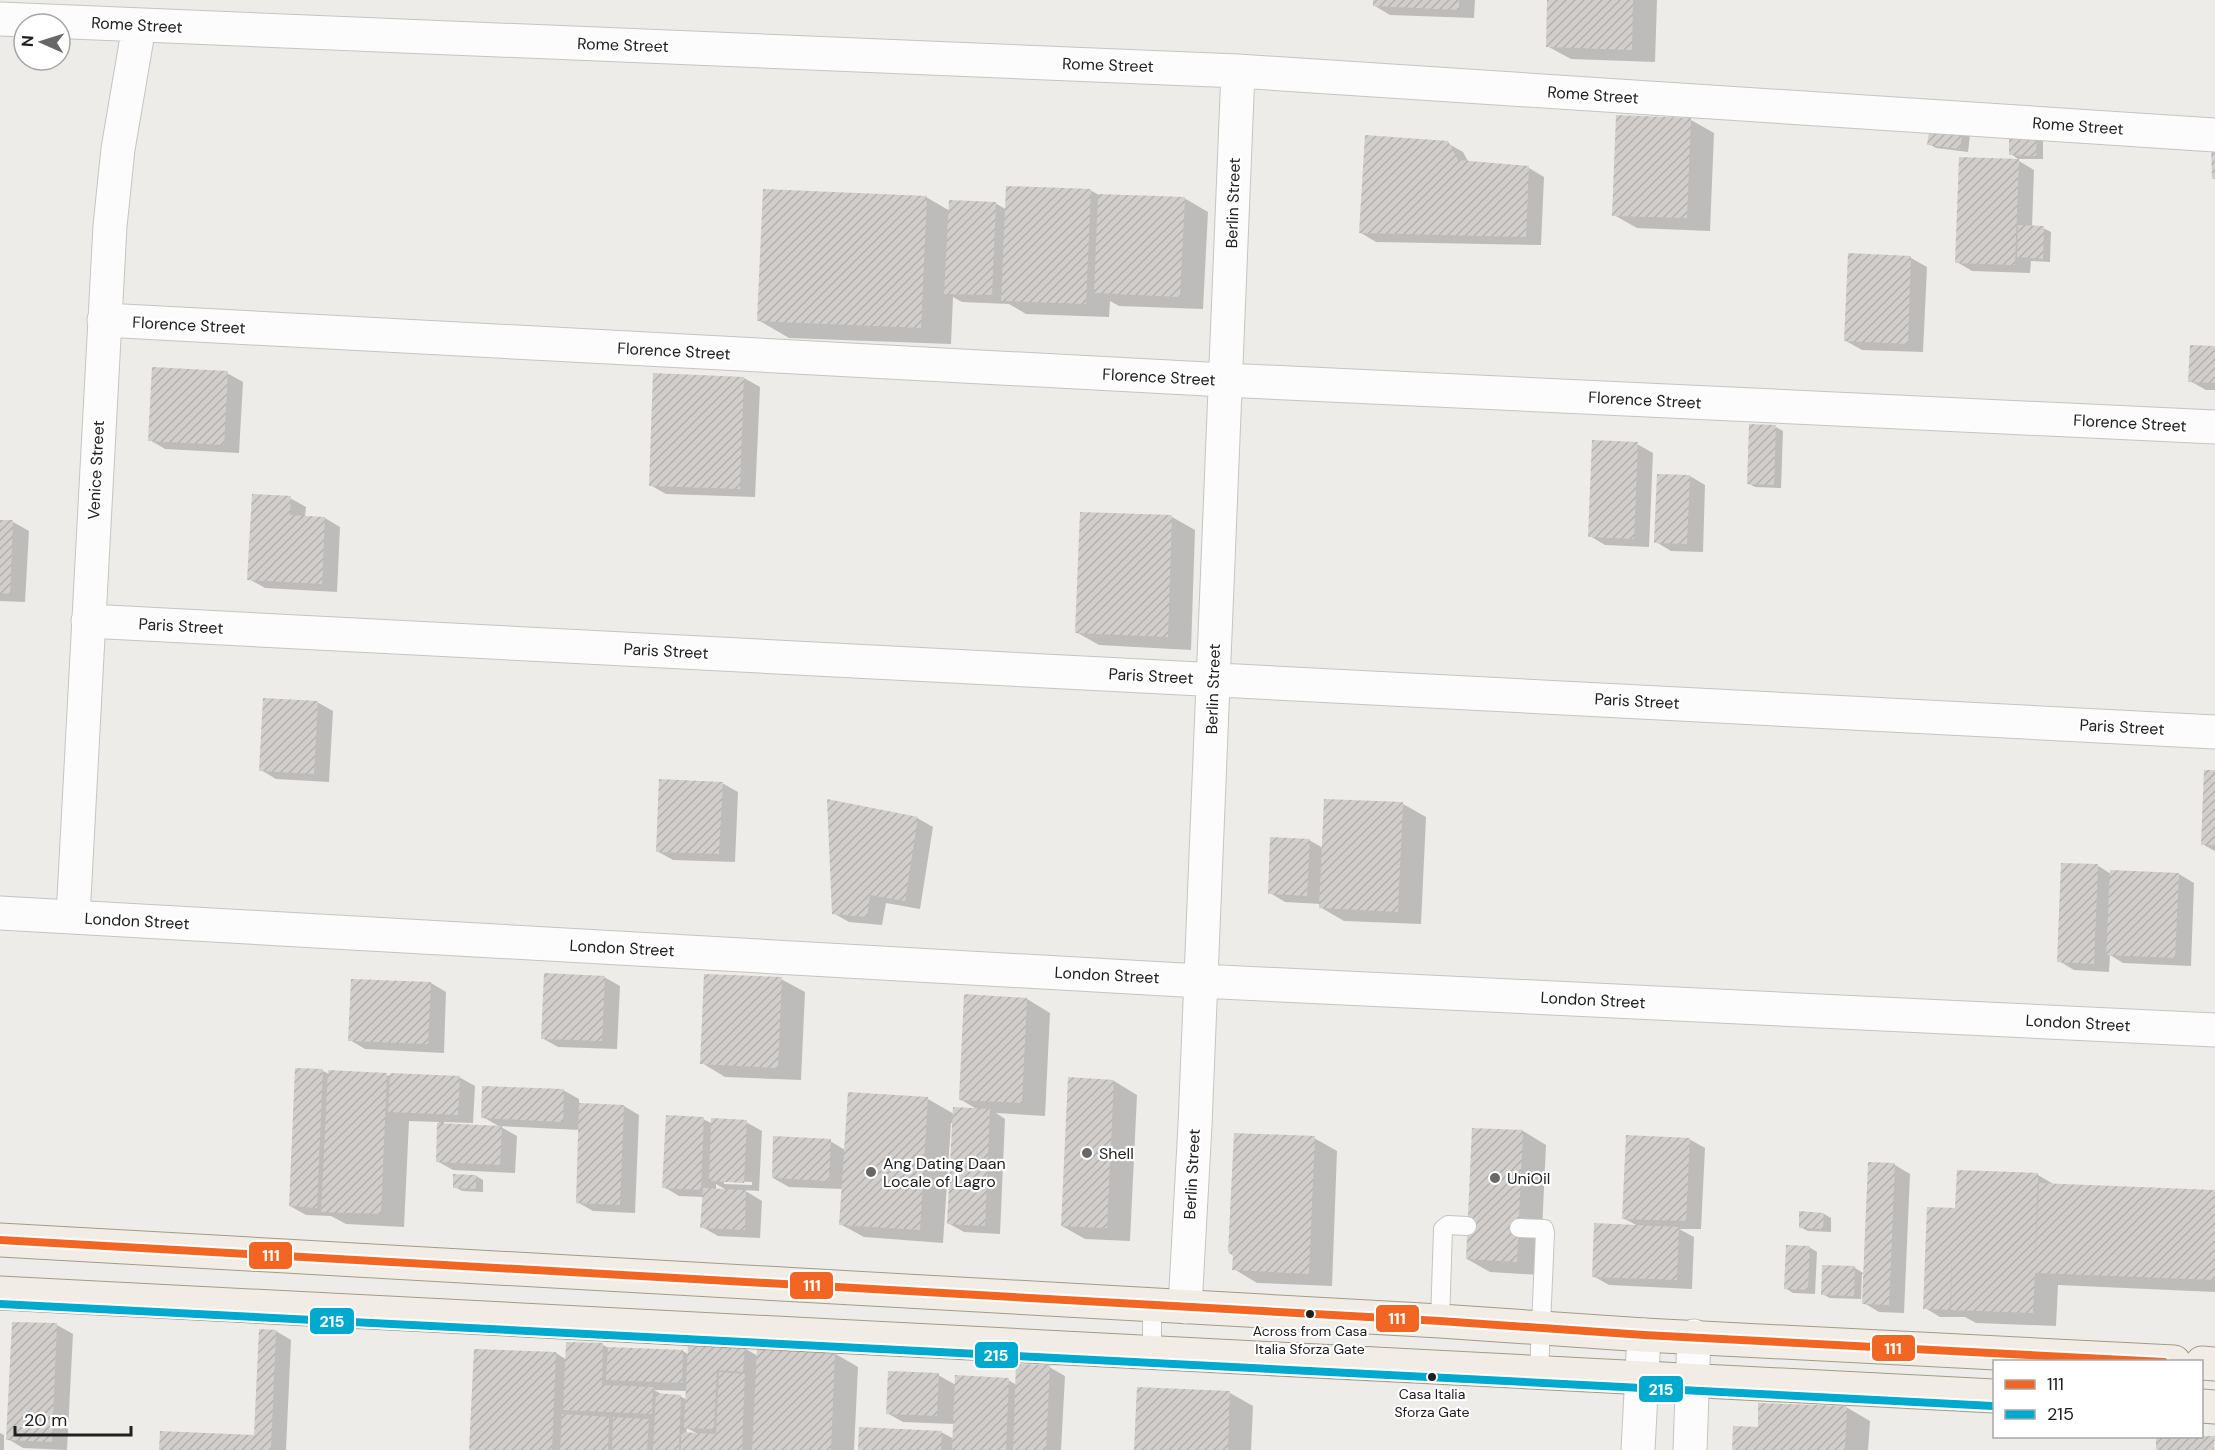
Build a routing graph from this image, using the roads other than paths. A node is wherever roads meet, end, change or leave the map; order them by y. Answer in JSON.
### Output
{"nodes":[{"id":1,"x":0,"y":19,"type":"edge"},
{"id":2,"x":140,"y":26,"type":"junction"},
{"id":3,"x":1239,"y":71,"type":"junction"},
{"id":4,"x":2215,"y":135,"type":"edge"},
{"id":5,"x":104,"y":320,"type":"junction"},
{"id":6,"x":1226,"y":380,"type":"junction"},
{"id":7,"x":2215,"y":427,"type":"edge"},
{"id":8,"x":88,"y":621,"type":"junction"},
{"id":9,"x":1213,"y":679,"type":"junction"},
{"id":10,"x":2215,"y":732,"type":"edge"},
{"id":11,"x":0,"y":913,"type":"edge"},
{"id":12,"x":73,"y":917,"type":"junction"},
{"id":13,"x":1200,"y":981,"type":"junction"},
{"id":14,"x":2215,"y":1030,"type":"edge"},
{"id":15,"x":1467,"y":1226,"type":"dead end"},
{"id":16,"x":1519,"y":1228,"type":"dead end"},
{"id":17,"x":0,"y":1240,"type":"edge"},
{"id":18,"x":0,"y":1293,"type":"edge"},
{"id":19,"x":1152,"y":1305,"type":"junction"},
{"id":20,"x":1185,"y":1307,"type":"junction"},
{"id":21,"x":1440,"y":1321,"type":"junction"},
{"id":22,"x":1541,"y":1327,"type":"junction"},
{"id":23,"x":1644,"y":1335,"type":"junction"},
{"id":24,"x":1694,"y":1336,"type":"junction"},
{"id":25,"x":1152,"y":1352,"type":"junction"},
{"id":26,"x":2137,"y":1360,"type":"edge"},
{"id":27,"x":1539,"y":1372,"type":"junction"},
{"id":28,"x":1642,"y":1378,"type":"junction"},
{"id":29,"x":1692,"y":1380,"type":"junction"},
{"id":30,"x":1993,"y":1396,"type":"edge"},
{"id":31,"x":1638,"y":1450,"type":"edge"},
{"id":32,"x":1690,"y":1450,"type":"edge"}],
"edges":[{"from":1,"to":2,"type":"street","name":"Rome Street"},
{"from":2,"to":3,"type":"street","name":"Rome Street"},
{"from":2,"to":5,"type":"street","name":"Venice Street"},
{"from":3,"to":4,"type":"street","name":"Rome Street"},
{"from":3,"to":6,"type":"street","name":"Berlin Street"},
{"from":5,"to":6,"type":"street","name":"Florence Street"},
{"from":5,"to":8,"type":"street","name":"Venice Street"},
{"from":6,"to":7,"type":"street","name":"Florence Street"},
{"from":6,"to":9,"type":"street","name":"Berlin Street"},
{"from":8,"to":9,"type":"street","name":"Paris Street"},
{"from":8,"to":12,"type":"street","name":"Venice Street"},
{"from":9,"to":10,"type":"street","name":"Paris Street"},
{"from":9,"to":13,"type":"street","name":"Berlin Street"},
{"from":11,"to":12,"type":"street","name":"London Street"},
{"from":12,"to":13,"type":"street","name":"London Street"},
{"from":13,"to":14,"type":"street","name":"London Street"},
{"from":13,"to":20,"type":"street","name":"Berlin Street"},
{"from":15,"to":21,"type":"lane"},
{"from":16,"to":22,"type":"lane"},
{"from":17,"to":19,"type":"main road"},
{"from":18,"to":25,"type":"main road"},
{"from":19,"to":20,"type":"main road"},
{"from":19,"to":25,"type":"lane"},
{"from":20,"to":21,"type":"main road"},
{"from":21,"to":22,"type":"main road"},
{"from":22,"to":23,"type":"main road"},
{"from":22,"to":27,"type":"lane"},
{"from":23,"to":24,"type":"main road"},
{"from":23,"to":28,"type":"street"},
{"from":24,"to":26,"type":"main road"},
{"from":24,"to":29,"type":"street"},
{"from":25,"to":27,"type":"main road"},
{"from":27,"to":28,"type":"main road"},
{"from":28,"to":29,"type":"main road"},
{"from":28,"to":31,"type":"street"},
{"from":29,"to":30,"type":"main road"},
{"from":29,"to":32,"type":"street"}]}
